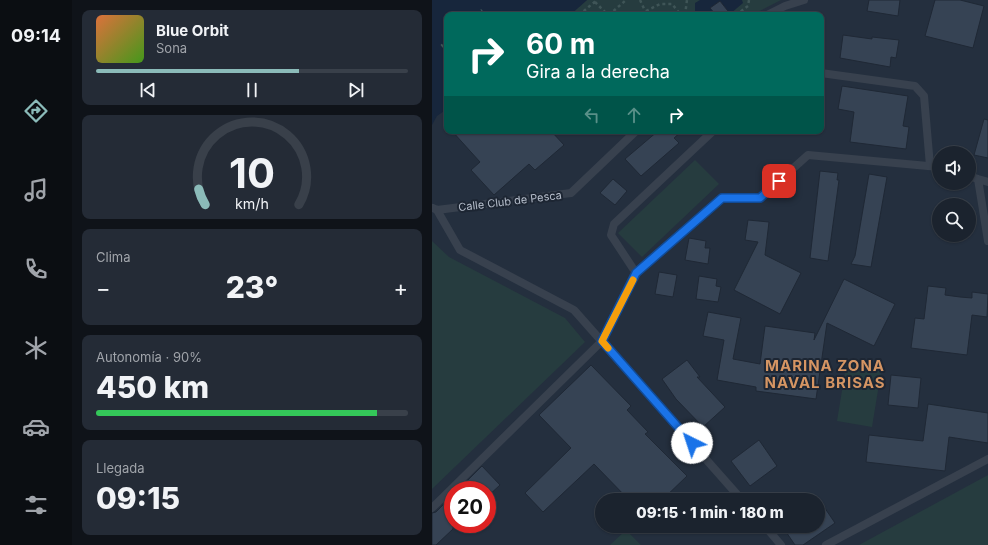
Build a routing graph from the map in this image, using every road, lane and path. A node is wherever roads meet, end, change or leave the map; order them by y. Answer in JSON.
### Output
{"nodes":[{"id":1,"x":626,"y":0,"type":"edge"},
{"id":2,"x":640,"y":0,"type":"edge"},
{"id":3,"x":687,"y":0,"type":"edge"},
{"id":4,"x":749,"y":0,"type":"edge"},
{"id":5,"x":804,"y":0,"type":"edge"},
{"id":6,"x":596,"y":1,"type":"edge"},
{"id":7,"x":482,"y":10,"type":"dead end"},
{"id":8,"x":646,"y":11,"type":"joint"},
{"id":9,"x":480,"y":12,"type":"edge"},
{"id":10,"x":583,"y":12,"type":"edge"},
{"id":11,"x":606,"y":12,"type":"edge"},
{"id":12,"x":612,"y":12,"type":"edge"},
{"id":13,"x":679,"y":12,"type":"edge"},
{"id":14,"x":685,"y":12,"type":"edge"},
{"id":15,"x":740,"y":12,"type":"edge"},
{"id":16,"x":772,"y":12,"type":"edge"},
{"id":17,"x":824,"y":73,"type":"edge"},
{"id":18,"x":633,"y":134,"type":"edge"},
{"id":19,"x":710,"y":134,"type":"edge"},
{"id":20,"x":930,"y":166,"type":"joint"},
{"id":21,"x":978,"y":179,"type":"joint"},
{"id":22,"x":988,"y":182,"type":"edge"},
{"id":23,"x":434,"y":208,"type":"edge"},
{"id":24,"x":988,"y":240,"type":"edge"},
{"id":25,"x":636,"y":273,"type":"junction"},
{"id":26,"x":602,"y":341,"type":"junction"},
{"id":27,"x":988,"y":459,"type":"edge"},
{"id":28,"x":736,"y":493,"type":"edge"},
{"id":29,"x":432,"y":508,"type":"edge"},
{"id":30,"x":771,"y":533,"type":"edge"},
{"id":31,"x":781,"y":545,"type":"edge"},
{"id":32,"x":826,"y":545,"type":"edge"}],
"edges":[{"from":1,"to":12,"type":"path"},
{"from":2,"to":8,"type":"path"},
{"from":3,"to":14,"type":"path"},
{"from":4,"to":15,"type":"path"},
{"from":5,"to":16,"type":"lane"},
{"from":6,"to":10,"type":"path"},
{"from":6,"to":11,"type":"path"},
{"from":7,"to":9,"type":"path"},
{"from":8,"to":13,"type":"path"},
{"from":17,"to":20,"type":"lane"},
{"from":18,"to":23,"type":"lane","name":"Calle Club de Pesca"},
{"from":19,"to":25,"type":"lane"},
{"from":20,"to":25,"type":"lane"},
{"from":21,"to":22,"type":"lane"},
{"from":21,"to":24,"type":"lane"},
{"from":23,"to":26,"type":"lane"},
{"from":25,"to":26,"type":"lane"},
{"from":26,"to":28,"type":"lane"},
{"from":26,"to":29,"type":"lane"},
{"from":27,"to":32,"type":"lane"},
{"from":30,"to":31,"type":"lane"}]}
